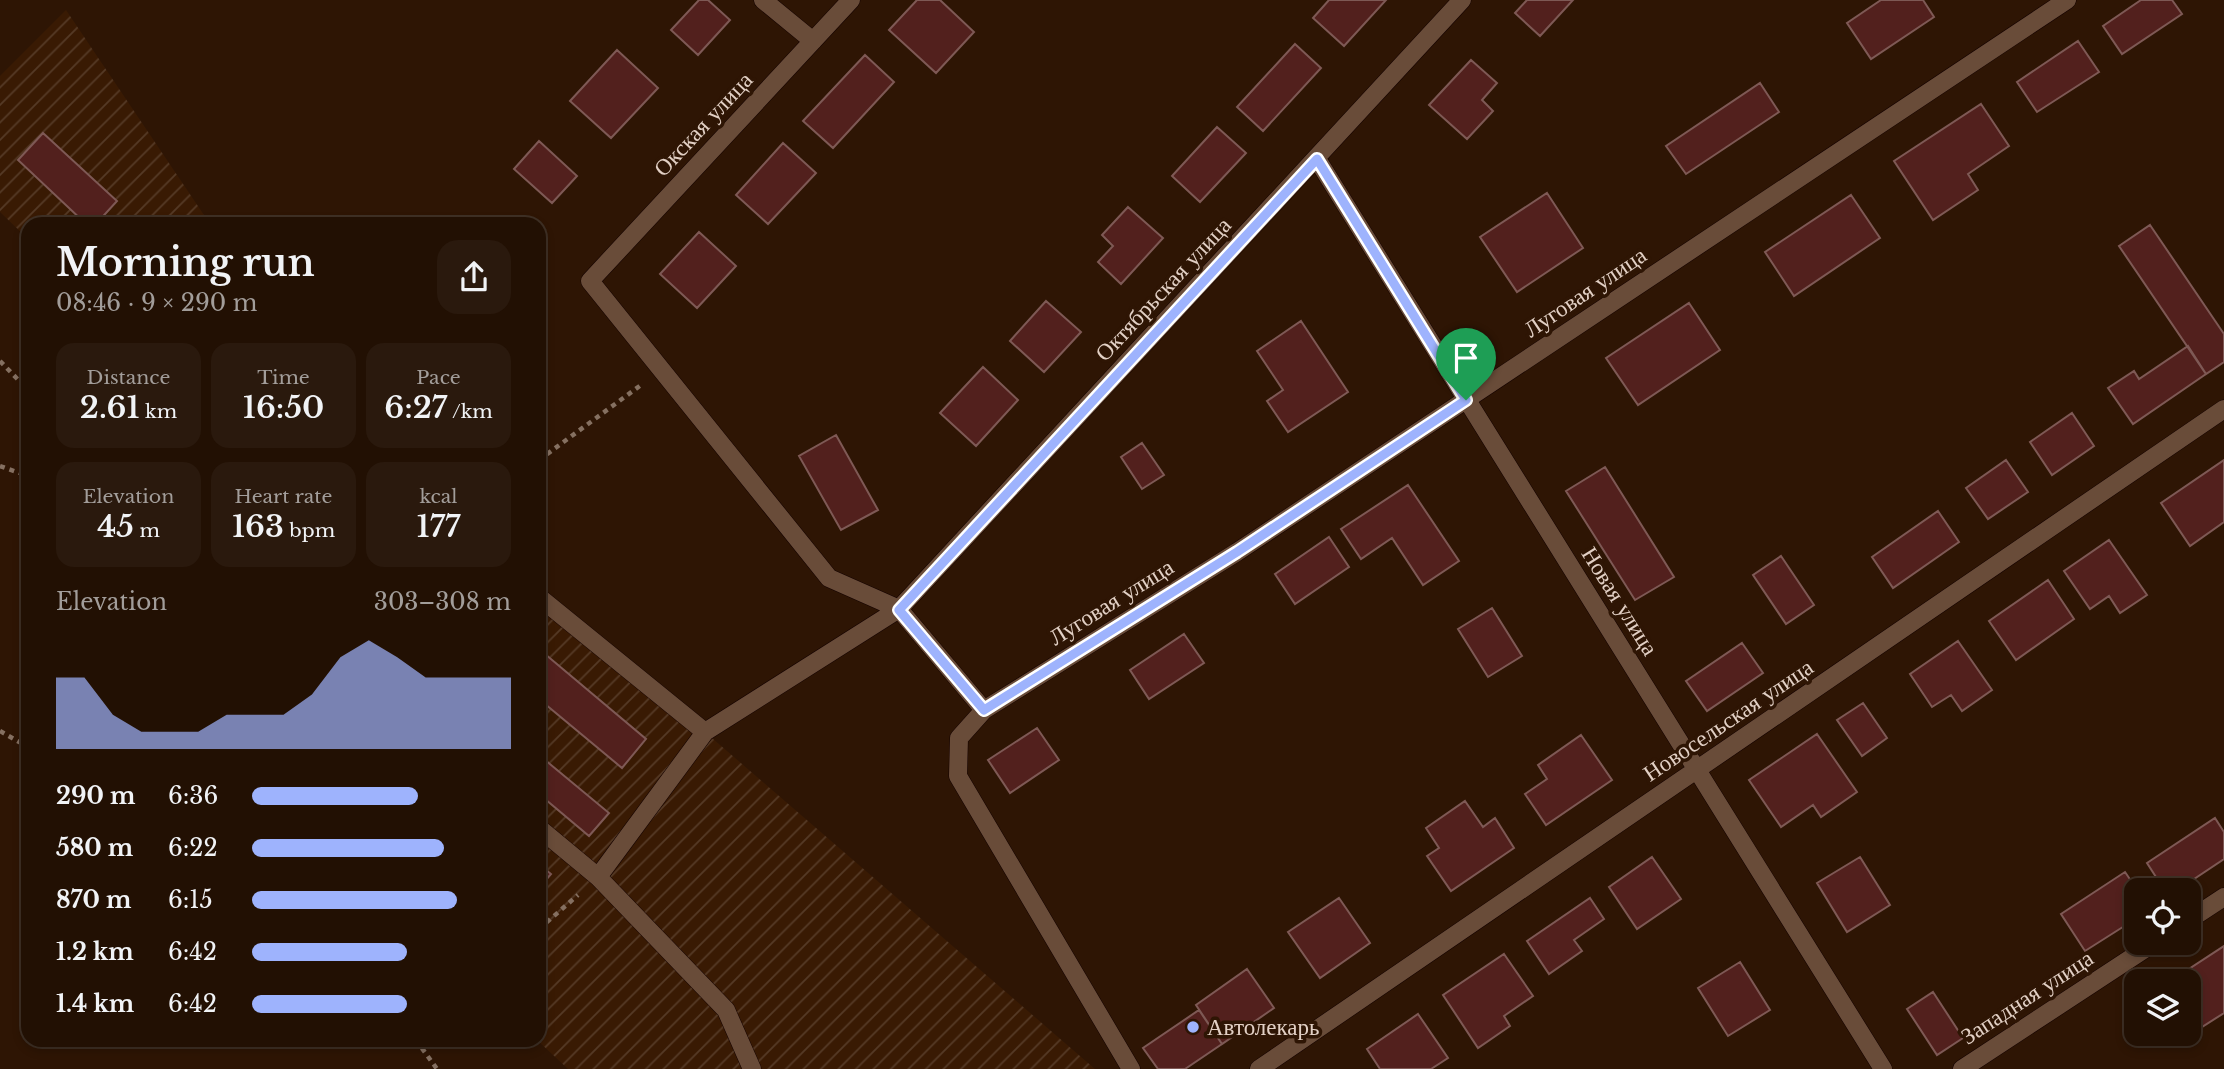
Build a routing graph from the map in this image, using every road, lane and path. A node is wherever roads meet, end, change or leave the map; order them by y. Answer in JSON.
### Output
{"nodes":[{"id":1,"x":763,"y":0,"type":"edge"},
{"id":2,"x":851,"y":0,"type":"edge"},
{"id":3,"x":1462,"y":0,"type":"edge"},
{"id":4,"x":2067,"y":0,"type":"edge"},
{"id":5,"x":813,"y":41,"type":"junction"},
{"id":6,"x":1317,"y":159,"type":"junction"},
{"id":7,"x":0,"y":361,"type":"edge"},
{"id":8,"x":661,"y":370,"type":"junction"},
{"id":9,"x":21,"y":383,"type":"edge"},
{"id":10,"x":1466,"y":400,"type":"junction"},
{"id":11,"x":2224,"y":409,"type":"edge"},
{"id":12,"x":546,"y":455,"type":"edge"},
{"id":13,"x":0,"y":466,"type":"edge"},
{"id":14,"x":21,"y":474,"type":"edge"},
{"id":15,"x":546,"y":603,"type":"edge"},
{"id":16,"x":899,"y":610,"type":"junction"},
{"id":17,"x":984,"y":710,"type":"junction"},
{"id":18,"x":0,"y":730,"type":"edge"},
{"id":19,"x":705,"y":732,"type":"junction"},
{"id":20,"x":21,"y":743,"type":"edge"},
{"id":21,"x":1697,"y":771,"type":"junction"},
{"id":22,"x":546,"y":834,"type":"edge"},
{"id":23,"x":598,"y":877,"type":"junction"},
{"id":24,"x":2224,"y":897,"type":"edge"},
{"id":25,"x":2201,"y":912,"type":"edge"},
{"id":26,"x":546,"y":924,"type":"edge"},
{"id":27,"x":2136,"y":955,"type":"edge"},
{"id":28,"x":421,"y":1047,"type":"edge"},
{"id":29,"x":437,"y":1069,"type":"edge"},
{"id":30,"x":752,"y":1069,"type":"edge"},
{"id":31,"x":1131,"y":1069,"type":"edge"},
{"id":32,"x":1259,"y":1069,"type":"edge"},
{"id":33,"x":1883,"y":1069,"type":"edge"},
{"id":34,"x":1962,"y":1069,"type":"edge"}],
"edges":[{"from":1,"to":5,"type":"street"},
{"from":2,"to":5,"type":"street","name":"Окская улица"},
{"from":3,"to":6,"type":"street","name":"Октябрьская улица"},
{"from":4,"to":10,"type":"street","name":"Луговая улица"},
{"from":5,"to":8,"type":"street","name":"Окская улица"},
{"from":6,"to":10,"type":"street","name":"Новая улица"},
{"from":6,"to":16,"type":"street","name":"Октябрьская улица"},
{"from":7,"to":9,"type":"path"},
{"from":8,"to":12,"type":"path"},
{"from":8,"to":16,"type":"street"},
{"from":10,"to":17,"type":"street","name":"Луговая улица"},
{"from":10,"to":21,"type":"street","name":"Новая улица"},
{"from":11,"to":21,"type":"street","name":"Новосельская улица"},
{"from":13,"to":14,"type":"path"},
{"from":15,"to":19,"type":"street"},
{"from":16,"to":17,"type":"street"},
{"from":16,"to":19,"type":"street","name":"Октябрьская улица"},
{"from":17,"to":31,"type":"street","name":"Луговая улица"},
{"from":18,"to":20,"type":"path"},
{"from":19,"to":23,"type":"street"},
{"from":21,"to":32,"type":"street","name":"Новосельская улица"},
{"from":21,"to":33,"type":"street","name":"Новая улица"},
{"from":22,"to":23,"type":"street"},
{"from":23,"to":26,"type":"path"},
{"from":23,"to":30,"type":"street"},
{"from":24,"to":25,"type":"street"},
{"from":27,"to":34,"type":"street","name":"Западная улица"},
{"from":28,"to":29,"type":"path"}]}
